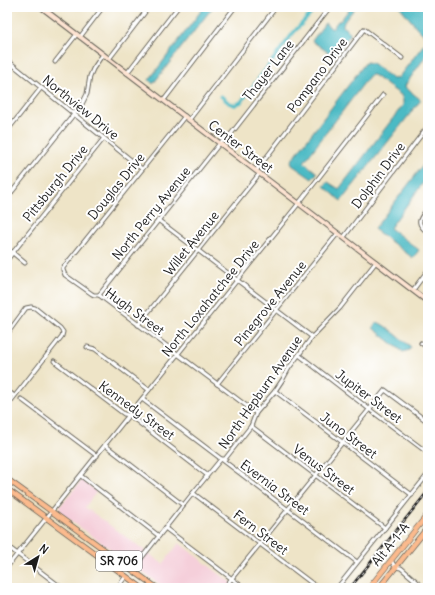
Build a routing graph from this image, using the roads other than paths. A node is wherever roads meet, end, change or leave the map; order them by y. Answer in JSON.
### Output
{"nodes":[{"id":1,"x":41,"y":7,"type":"edge"},
{"id":2,"x":103,"y":7,"type":"edge"},
{"id":3,"x":149,"y":7,"type":"edge"},
{"id":4,"x":178,"y":7,"type":"edge"},
{"id":5,"x":235,"y":7,"type":"edge"},
{"id":6,"x":276,"y":7,"type":"edge"},
{"id":7,"x":330,"y":7,"type":"edge"},
{"id":8,"x":79,"y":36,"type":"junction"},
{"id":9,"x":103,"y":54,"type":"junction"},
{"id":10,"x":402,"y":58,"type":"dead end"},
{"id":11,"x":110,"y":59,"type":"junction"},
{"id":12,"x":7,"y":60,"type":"edge"},
{"id":13,"x":55,"y":62,"type":"dead end"},
{"id":14,"x":127,"y":73,"type":"junction"},
{"id":15,"x":42,"y":88,"type":"junction"},
{"id":16,"x":383,"y":95,"type":"dead end"},
{"id":17,"x":164,"y":100,"type":"junction"},
{"id":18,"x":74,"y":114,"type":"junction"},
{"id":19,"x":185,"y":116,"type":"junction"},
{"id":20,"x":189,"y":120,"type":"junction"},
{"id":21,"x":428,"y":126,"type":"edge"},
{"id":22,"x":7,"y":131,"type":"edge"},
{"id":23,"x":104,"y":138,"type":"junction"},
{"id":24,"x":220,"y":143,"type":"junction"},
{"id":25,"x":142,"y":169,"type":"junction"},
{"id":26,"x":258,"y":172,"type":"junction"},
{"id":27,"x":7,"y":198,"type":"edge"},
{"id":28,"x":299,"y":203,"type":"junction"},
{"id":29,"x":428,"y":208,"type":"edge"},
{"id":30,"x":158,"y":220,"type":"junction"},
{"id":31,"x":428,"y":232,"type":"edge"},
{"id":32,"x":338,"y":233,"type":"junction"},
{"id":33,"x":344,"y":237,"type":"junction"},
{"id":34,"x":7,"y":248,"type":"edge"},
{"id":35,"x":198,"y":250,"type":"junction"},
{"id":36,"x":13,"y":253,"type":"junction"},
{"id":37,"x":7,"y":260,"type":"edge"},
{"id":38,"x":376,"y":262,"type":"junction"},
{"id":39,"x":25,"y":263,"type":"dead end"},
{"id":40,"x":63,"y":268,"type":"joint"},
{"id":41,"x":428,"y":270,"type":"edge"},
{"id":42,"x":237,"y":280,"type":"junction"},
{"id":43,"x":413,"y":290,"type":"junction"},
{"id":44,"x":99,"y":295,"type":"junction"},
{"id":45,"x":428,"y":302,"type":"edge"},
{"id":46,"x":277,"y":310,"type":"junction"},
{"id":47,"x":138,"y":325,"type":"junction"},
{"id":48,"x":7,"y":334,"type":"edge"},
{"id":49,"x":312,"y":337,"type":"junction"},
{"id":50,"x":420,"y":343,"type":"dead end"},
{"id":51,"x":87,"y":347,"type":"dead end"},
{"id":52,"x":428,"y":348,"type":"edge"},
{"id":53,"x":178,"y":355,"type":"junction"},
{"id":54,"x":299,"y":355,"type":"junction"},
{"id":55,"x":54,"y":361,"type":"dead end"},
{"id":56,"x":217,"y":384,"type":"junction"},
{"id":57,"x":149,"y":390,"type":"junction"},
{"id":58,"x":7,"y":391,"type":"edge"},
{"id":59,"x":275,"y":391,"type":"junction"},
{"id":60,"x":13,"y":395,"type":"junction"},
{"id":61,"x":21,"y":399,"type":"dead end"},
{"id":62,"x":142,"y":399,"type":"junction"},
{"id":63,"x":7,"y":400,"type":"edge"},
{"id":64,"x":7,"y":406,"type":"edge"},
{"id":65,"x":369,"y":409,"type":"junction"},
{"id":66,"x":256,"y":414,"type":"junction"},
{"id":67,"x":129,"y":415,"type":"junction"},
{"id":68,"x":428,"y":422,"type":"edge"},
{"id":69,"x":251,"y":426,"type":"junction"},
{"id":70,"x":342,"y":442,"type":"junction"},
{"id":71,"x":105,"y":445,"type":"junction"},
{"id":72,"x":428,"y":453,"type":"edge"},
{"id":73,"x":96,"y":456,"type":"junction"},
{"id":74,"x":221,"y":459,"type":"junction"},
{"id":75,"x":428,"y":474,"type":"edge"},
{"id":76,"x":207,"y":475,"type":"junction"},
{"id":77,"x":81,"y":476,"type":"junction"},
{"id":78,"x":315,"y":476,"type":"junction"},
{"id":79,"x":7,"y":480,"type":"edge"},
{"id":80,"x":7,"y":489,"type":"edge"},
{"id":81,"x":192,"y":493,"type":"junction"},
{"id":82,"x":412,"y":495,"type":"junction"},
{"id":83,"x":182,"y":505,"type":"junction"},
{"id":84,"x":288,"y":509,"type":"junction"},
{"id":85,"x":52,"y":512,"type":"junction"},
{"id":86,"x":428,"y":514,"type":"edge"},
{"id":87,"x":47,"y":518,"type":"junction"},
{"id":88,"x":428,"y":527,"type":"edge"},
{"id":89,"x":165,"y":528,"type":"junction"},
{"id":90,"x":385,"y":528,"type":"junction"},
{"id":91,"x":159,"y":536,"type":"junction"},
{"id":92,"x":260,"y":544,"type":"junction"},
{"id":93,"x":7,"y":546,"type":"edge"},
{"id":94,"x":17,"y":554,"type":"junction"},
{"id":95,"x":391,"y":560,"type":"junction"},
{"id":96,"x":357,"y":562,"type":"junction"},
{"id":97,"x":7,"y":567,"type":"edge"},
{"id":98,"x":395,"y":567,"type":"junction"},
{"id":99,"x":132,"y":570,"type":"junction"},
{"id":100,"x":126,"y":576,"type":"junction"},
{"id":101,"x":232,"y":578,"type":"junction"},
{"id":102,"x":62,"y":588,"type":"edge"},
{"id":103,"x":117,"y":588,"type":"edge"},
{"id":104,"x":142,"y":588,"type":"edge"},
{"id":105,"x":157,"y":588,"type":"edge"},
{"id":106,"x":224,"y":588,"type":"edge"},
{"id":107,"x":244,"y":588,"type":"edge"},
{"id":108,"x":318,"y":588,"type":"edge"},
{"id":109,"x":337,"y":588,"type":"edge"},
{"id":110,"x":369,"y":588,"type":"edge"},
{"id":111,"x":379,"y":588,"type":"edge"},
{"id":112,"x":424,"y":588,"type":"edge"}],
"edges":[{"from":1,"to":8,"type":"street","name":"Center Street"},
{"from":2,"to":8,"type":"street"},
{"from":3,"to":11,"type":"street"},
{"from":4,"to":14,"type":"street"},
{"from":5,"to":17,"type":"street"},
{"from":6,"to":20,"type":"street"},
{"from":7,"to":24,"type":"street","name":"Thayer Lane"},
{"from":8,"to":9,"type":"street","name":"Center Street"},
{"from":8,"to":13,"type":"street"},
{"from":9,"to":11,"type":"street","name":"Center Street"},
{"from":9,"to":18,"type":"street"},
{"from":10,"to":26,"type":"street","name":"Pompano Drive"},
{"from":11,"to":14,"type":"street","name":"Center Street"},
{"from":12,"to":15,"type":"street","name":"Northview Drive"},
{"from":14,"to":17,"type":"street","name":"Center Street"},
{"from":15,"to":18,"type":"street","name":"Northview Drive"},
{"from":15,"to":22,"type":"street"},
{"from":16,"to":28,"type":"street","name":"North Loxahatchee Drive"},
{"from":17,"to":19,"type":"street","name":"Center Street"},
{"from":18,"to":23,"type":"street","name":"Northview Drive"},
{"from":18,"to":27,"type":"street"},
{"from":19,"to":20,"type":"street","name":"Center Street"},
{"from":19,"to":25,"type":"street","name":"Douglas Drive"},
{"from":20,"to":24,"type":"street","name":"Center Street"},
{"from":21,"to":33,"type":"street","name":"Dolphin Drive"},
{"from":23,"to":25,"type":"street","name":"Northview Drive"},
{"from":23,"to":36,"type":"street","name":"Pittsburgh Drive"},
{"from":24,"to":26,"type":"street","name":"Center Street"},
{"from":24,"to":30,"type":"street","name":"North Perry Avenue"},
{"from":25,"to":40,"type":"street","name":"Douglas Drive"},
{"from":26,"to":28,"type":"street","name":"Center Street"},
{"from":26,"to":35,"type":"street","name":"Willet Avenue"},
{"from":28,"to":32,"type":"street","name":"Center Street"},
{"from":28,"to":42,"type":"street","name":"North Loxahatchee Drive"},
{"from":29,"to":31,"type":"street"},
{"from":30,"to":35,"type":"street"},
{"from":30,"to":44,"type":"street","name":"North Perry Avenue"},
{"from":32,"to":33,"type":"street","name":"Center Street"},
{"from":32,"to":46,"type":"street","name":"Pinegrove Avenue"},
{"from":33,"to":38,"type":"street","name":"Center Street"},
{"from":34,"to":36,"type":"street"},
{"from":35,"to":42,"type":"street"},
{"from":35,"to":47,"type":"street","name":"Willet Avenue"},
{"from":36,"to":37,"type":"street","name":"Pittsburgh Drive"},
{"from":36,"to":39,"type":"street"},
{"from":38,"to":43,"type":"street","name":"Center Street"},
{"from":38,"to":49,"type":"street","name":"North Hepburn Avenue"},
{"from":40,"to":44,"type":"street","name":"Hugh Street"},
{"from":41,"to":43,"type":"street"},
{"from":42,"to":46,"type":"street"},
{"from":42,"to":53,"type":"street","name":"North Loxahatchee Drive"},
{"from":43,"to":45,"type":"street","name":"Center Street"},
{"from":44,"to":47,"type":"street","name":"Hugh Street"},
{"from":46,"to":49,"type":"street"},
{"from":46,"to":56,"type":"street","name":"Pinegrove Avenue"},
{"from":47,"to":53,"type":"street","name":"Hugh Street"},
{"from":48,"to":60,"type":"street"},
{"from":49,"to":54,"type":"street","name":"North Hepburn Avenue"},
{"from":50,"to":52,"type":"street"},
{"from":51,"to":57,"type":"street"},
{"from":53,"to":56,"type":"street","name":"Hugh Street"},
{"from":53,"to":57,"type":"street","name":"North Loxahatchee Drive"},
{"from":54,"to":59,"type":"street","name":"North Hepburn Avenue"},
{"from":54,"to":65,"type":"street","name":"Jupiter Street"},
{"from":55,"to":67,"type":"street","name":"Kennedy Street"},
{"from":56,"to":66,"type":"street","name":"Hugh Street"},
{"from":57,"to":62,"type":"street","name":"North Loxahatchee Drive"},
{"from":58,"to":60,"type":"street"},
{"from":59,"to":66,"type":"street","name":"North Hepburn Avenue"},
{"from":59,"to":70,"type":"street","name":"Juno Street"},
{"from":60,"to":63,"type":"street"},
{"from":60,"to":64,"type":"street"},
{"from":61,"to":73,"type":"street"},
{"from":62,"to":67,"type":"street","name":"North Loxahatchee Drive"},
{"from":62,"to":74,"type":"street","name":"Evernia Street"},
{"from":65,"to":68,"type":"street"},
{"from":65,"to":70,"type":"street"},
{"from":65,"to":72,"type":"street","name":"Jupiter Street"},
{"from":66,"to":69,"type":"street","name":"North Hepburn Avenue"},
{"from":67,"to":71,"type":"street","name":"North Loxahatchee Drive"},
{"from":67,"to":76,"type":"street","name":"Kennedy Street"},
{"from":69,"to":74,"type":"street","name":"North Hepburn Avenue"},
{"from":69,"to":78,"type":"street","name":"Venus Street"},
{"from":70,"to":78,"type":"street"},
{"from":70,"to":82,"type":"street","name":"Juno Street"},
{"from":71,"to":73,"type":"street","name":"North Loxahatchee Drive"},
{"from":71,"to":83,"type":"street"},
{"from":73,"to":77,"type":"street","name":"North Loxahatchee Drive"},
{"from":74,"to":76,"type":"street","name":"North Hepburn Avenue"},
{"from":74,"to":84,"type":"street","name":"Evernia Street"},
{"from":75,"to":82,"type":"street"},
{"from":76,"to":81,"type":"street","name":"North Hepburn Avenue"},
{"from":77,"to":85,"type":"street","name":"North Loxahatchee Drive"},
{"from":77,"to":91,"type":"street"},
{"from":78,"to":84,"type":"street"},
{"from":78,"to":90,"type":"street","name":"Venus Street"},
{"from":79,"to":85,"type":"main road","number":"SR 706"},
{"from":80,"to":87,"type":"main road","number":"SR 706"},
{"from":81,"to":83,"type":"street","name":"North Hepburn Avenue"},
{"from":81,"to":92,"type":"street","name":"Fern Street"},
{"from":82,"to":90,"type":"street"},
{"from":83,"to":89,"type":"street","name":"North Hepburn Avenue"},
{"from":84,"to":92,"type":"street"},
{"from":84,"to":96,"type":"street","name":"Evernia Street"},
{"from":85,"to":87,"type":"street","name":"North Loxahatchee Drive"},
{"from":85,"to":99,"type":"main road","number":"SR 706"},
{"from":86,"to":95,"type":"main road","name":"Alt A-1-A"},
{"from":87,"to":94,"type":"street","name":"North Loxahatchee Drive"},
{"from":87,"to":100,"type":"main road","number":"SR 706"},
{"from":88,"to":98,"type":"main road","name":"Alt A-1-A"},
{"from":89,"to":91,"type":"street","name":"North Hepburn Avenue"},
{"from":89,"to":101,"type":"street"},
{"from":90,"to":96,"type":"street"},
{"from":91,"to":99,"type":"street","name":"North Hepburn Avenue"},
{"from":92,"to":101,"type":"street"},
{"from":92,"to":108,"type":"street","name":"Fern Street"},
{"from":93,"to":94,"type":"street"},
{"from":94,"to":97,"type":"street","name":"North Loxahatchee Drive"},
{"from":94,"to":102,"type":"street"},
{"from":95,"to":98,"type":"street"},
{"from":95,"to":110,"type":"main road","name":"Alt A-1-A"},
{"from":96,"to":109,"type":"street"},
{"from":98,"to":111,"type":"main road","name":"Alt A-1-A"},
{"from":98,"to":112,"type":"street"},
{"from":99,"to":105,"type":"main road","number":"SR 706"},
{"from":100,"to":103,"type":"street"},
{"from":100,"to":104,"type":"main road","number":"SR 706"},
{"from":101,"to":106,"type":"street"},
{"from":101,"to":107,"type":"street"}]}
